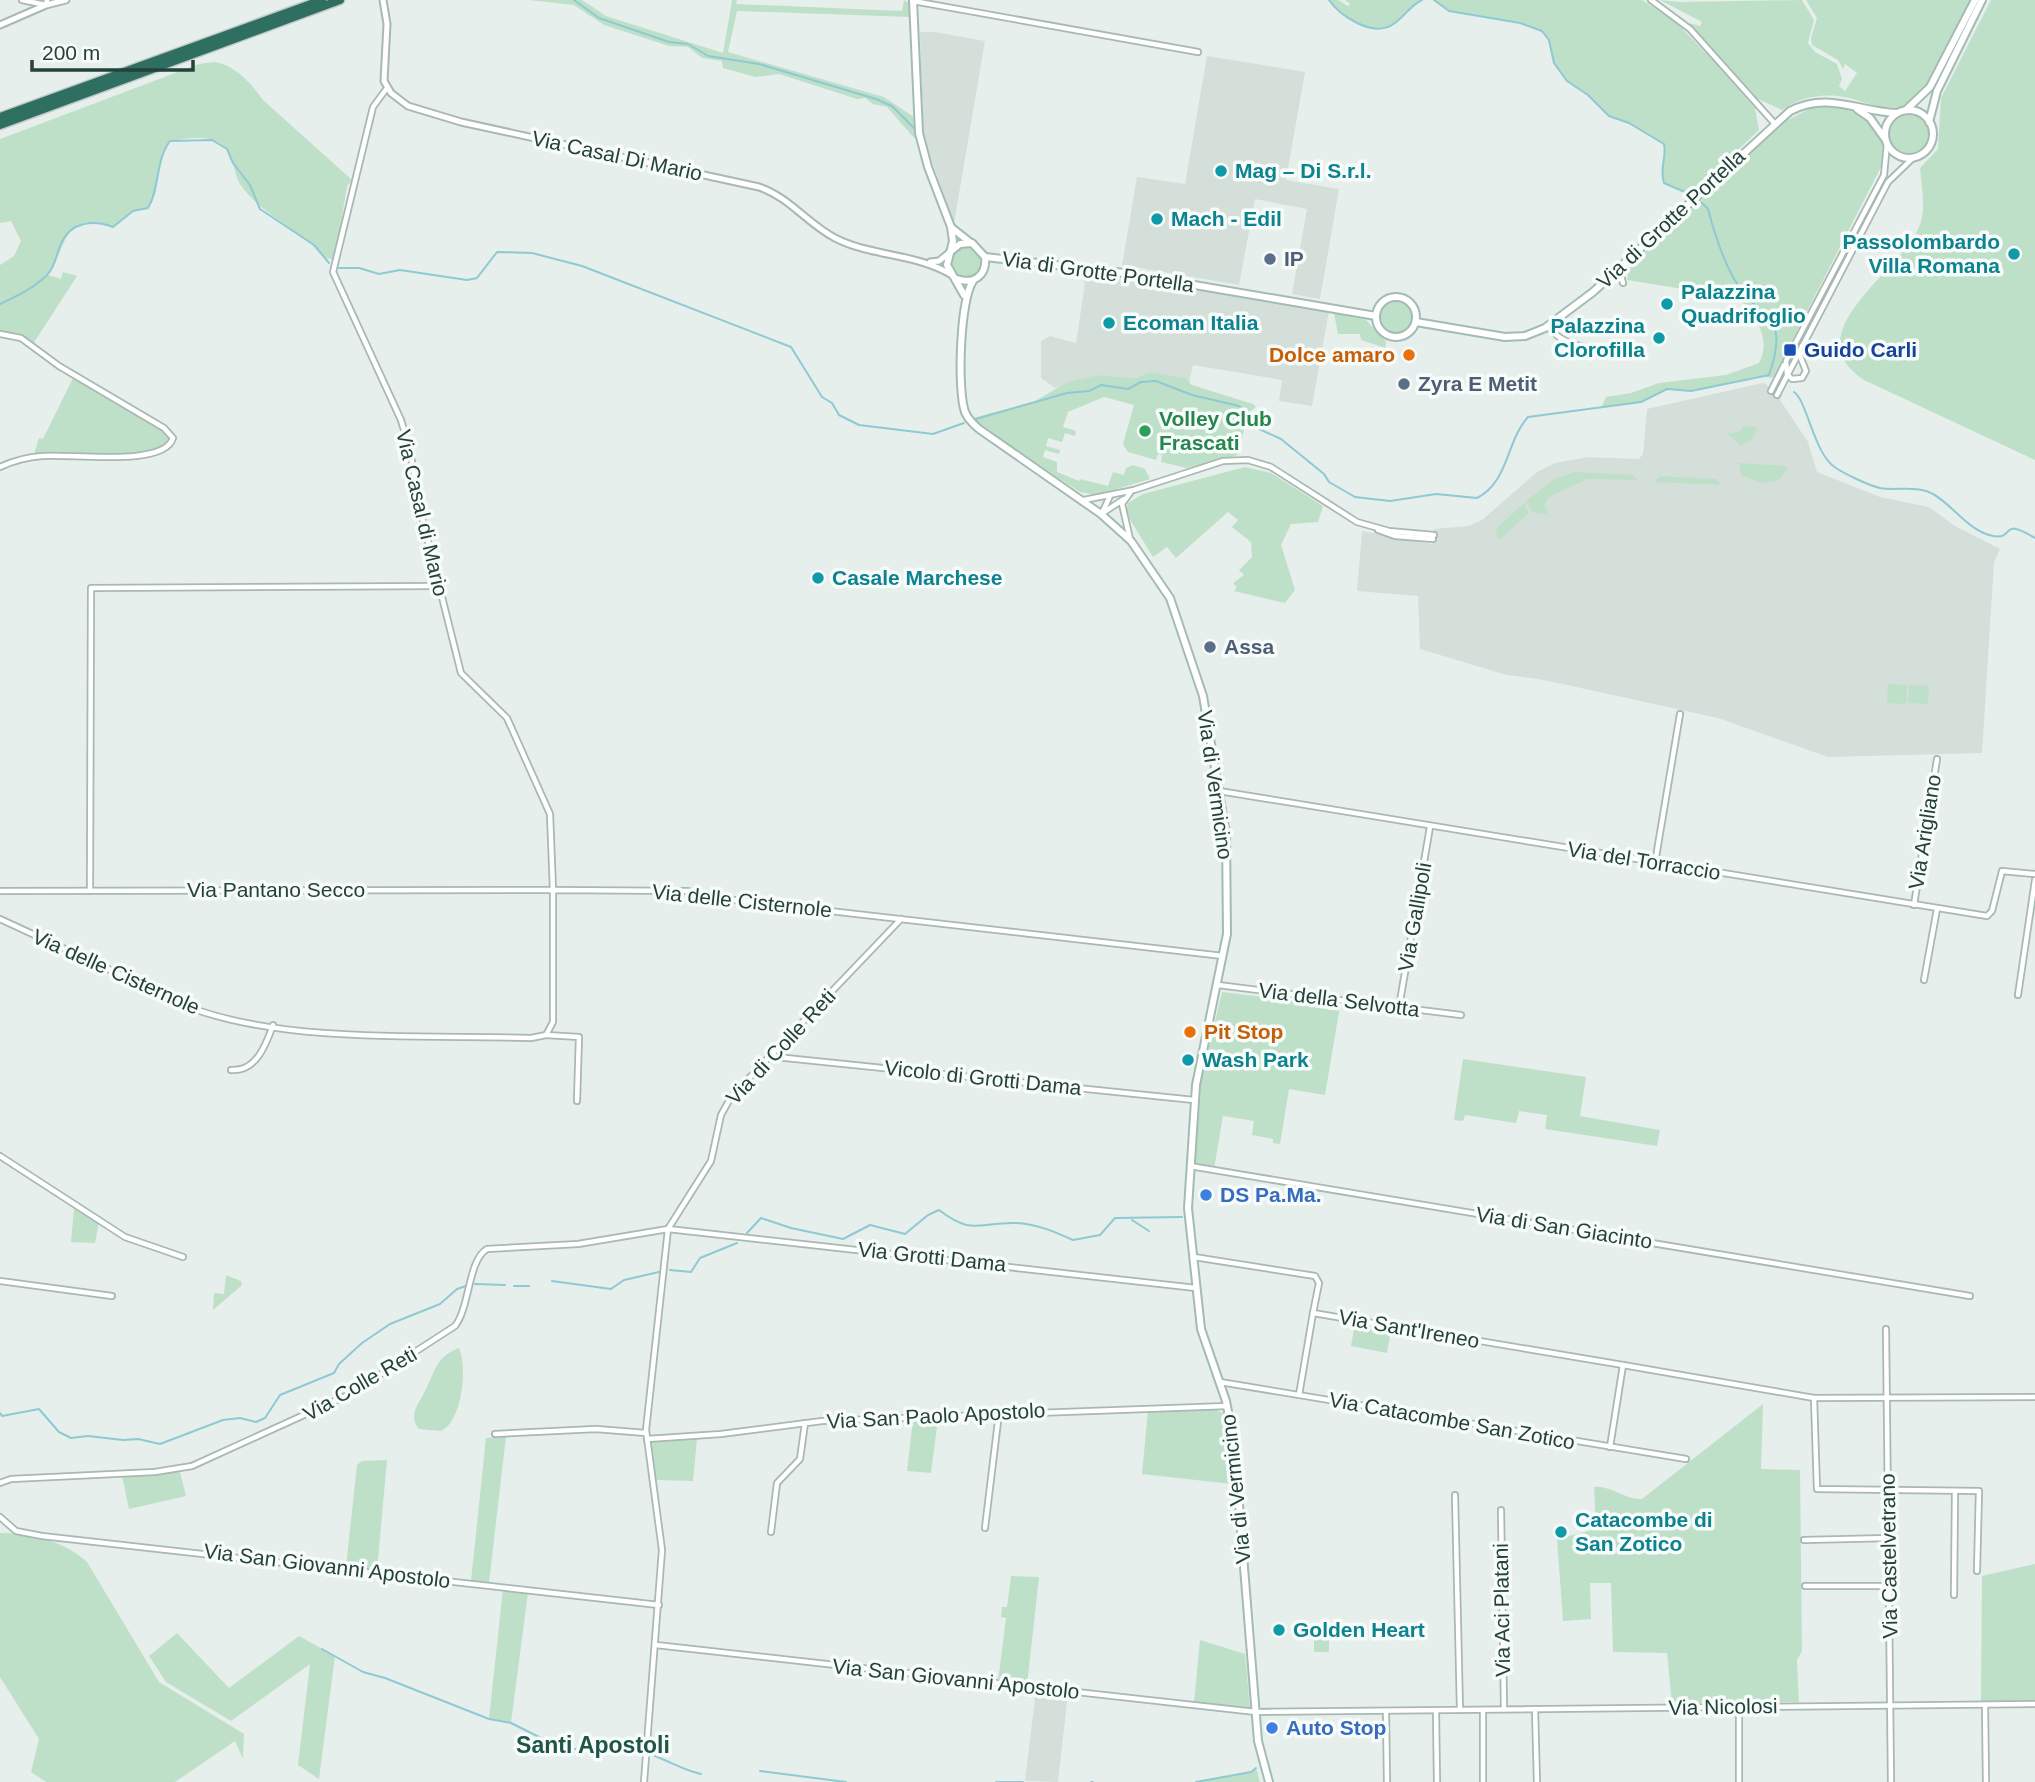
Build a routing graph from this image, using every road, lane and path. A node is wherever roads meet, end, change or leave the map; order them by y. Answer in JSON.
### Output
{"nodes":[{"id":1,"x":22,"y":0,"type":"edge"},
{"id":2,"x":66,"y":0,"type":"edge"},
{"id":3,"x":322,"y":0,"type":"edge"},
{"id":4,"x":341,"y":0,"type":"edge"},
{"id":5,"x":383,"y":0,"type":"edge"},
{"id":6,"x":913,"y":0,"type":"edge"},
{"id":7,"x":1651,"y":0,"type":"edge"},
{"id":8,"x":1975,"y":0,"type":"edge"},
{"id":9,"x":1982,"y":0,"type":"edge"},
{"id":10,"x":46,"y":2,"type":"edge"},
{"id":11,"x":0,"y":25,"type":"edge"},
{"id":12,"x":1198,"y":52,"type":"dead end"},
{"id":13,"x":387,"y":88,"type":"junction"},
{"id":14,"x":1842,"y":103,"type":"junction"},
{"id":15,"x":1905,"y":110,"type":"junction"},
{"id":16,"x":1897,"y":113,"type":"junction"},
{"id":17,"x":0,"y":117,"type":"edge"},
{"id":18,"x":1930,"y":122,"type":"junction"},
{"id":19,"x":1775,"y":124,"type":"junction"},
{"id":20,"x":0,"y":125,"type":"edge"},
{"id":21,"x":1887,"y":143,"type":"junction"},
{"id":22,"x":1914,"y":157,"type":"junction"},
{"id":23,"x":951,"y":227,"type":"junction"},
{"id":24,"x":972,"y":243,"type":"junction"},
{"id":25,"x":950,"y":252,"type":"junction"},
{"id":26,"x":985,"y":257,"type":"junction"},
{"id":27,"x":926,"y":262,"type":"junction"},
{"id":28,"x":1619,"y":268,"type":"junction"},
{"id":29,"x":953,"y":276,"type":"junction"},
{"id":30,"x":973,"y":281,"type":"junction"},
{"id":31,"x":1623,"y":283,"type":"dead end"},
{"id":32,"x":965,"y":297,"type":"junction"},
{"id":33,"x":1376,"y":316,"type":"junction"},
{"id":34,"x":1416,"y":322,"type":"junction"},
{"id":35,"x":1548,"y":327,"type":"junction"},
{"id":36,"x":0,"y":334,"type":"edge"},
{"id":37,"x":1802,"y":346,"type":"junction"},
{"id":38,"x":1608,"y":351,"type":"dead end"},
{"id":39,"x":1786,"y":361,"type":"junction"},
{"id":40,"x":1787,"y":375,"type":"junction"},
{"id":41,"x":1770,"y":391,"type":"dead end"},
{"id":42,"x":1777,"y":395,"type":"dead end"},
{"id":43,"x":0,"y":467,"type":"edge"},
{"id":44,"x":1134,"y":490,"type":"junction"},
{"id":45,"x":1110,"y":496,"type":"junction"},
{"id":46,"x":1125,"y":497,"type":"junction"},
{"id":47,"x":1083,"y":501,"type":"junction"},
{"id":48,"x":1101,"y":514,"type":"junction"},
{"id":49,"x":1434,"y":537,"type":"dead end"},
{"id":50,"x":1130,"y":539,"type":"junction"},
{"id":51,"x":438,"y":586,"type":"junction"},
{"id":52,"x":1680,"y":714,"type":"dead end"},
{"id":53,"x":1937,"y":759,"type":"dead end"},
{"id":54,"x":1219,"y":791,"type":"junction"},
{"id":55,"x":1430,"y":827,"type":"junction"},
{"id":56,"x":1654,"y":863,"type":"junction"},
{"id":57,"x":2035,"y":874,"type":"edge"},
{"id":58,"x":2035,"y":880,"type":"edge"},
{"id":59,"x":553,"y":890,"type":"junction"},
{"id":60,"x":0,"y":891,"type":"edge"},
{"id":61,"x":90,"y":891,"type":"junction"},
{"id":62,"x":1914,"y":905,"type":"junction"},
{"id":63,"x":1937,"y":909,"type":"junction"},
{"id":64,"x":0,"y":919,"type":"edge"},
{"id":65,"x":901,"y":919,"type":"junction"},
{"id":66,"x":1224,"y":956,"type":"junction"},
{"id":67,"x":1924,"y":980,"type":"dead end"},
{"id":68,"x":1218,"y":985,"type":"junction"},
{"id":69,"x":2018,"y":995,"type":"dead end"},
{"id":70,"x":1399,"y":1007,"type":"junction"},
{"id":71,"x":1461,"y":1015,"type":"dead end"},
{"id":72,"x":273,"y":1025,"type":"junction"},
{"id":73,"x":546,"y":1035,"type":"junction"},
{"id":74,"x":772,"y":1054,"type":"junction"},
{"id":75,"x":231,"y":1070,"type":"dead end"},
{"id":76,"x":1194,"y":1100,"type":"junction"},
{"id":77,"x":577,"y":1101,"type":"dead end"},
{"id":78,"x":0,"y":1156,"type":"edge"},
{"id":79,"x":1189,"y":1166,"type":"junction"},
{"id":80,"x":668,"y":1228,"type":"junction"},
{"id":81,"x":183,"y":1257,"type":"dead end"},
{"id":82,"x":1193,"y":1257,"type":"junction"},
{"id":83,"x":0,"y":1281,"type":"edge"},
{"id":84,"x":1196,"y":1288,"type":"junction"},
{"id":85,"x":112,"y":1296,"type":"dead end"},
{"id":86,"x":1970,"y":1296,"type":"dead end"},
{"id":87,"x":1313,"y":1313,"type":"junction"},
{"id":88,"x":1886,"y":1329,"type":"dead end"},
{"id":89,"x":1623,"y":1365,"type":"junction"},
{"id":90,"x":1219,"y":1382,"type":"junction"},
{"id":91,"x":1299,"y":1395,"type":"junction"},
{"id":92,"x":1887,"y":1396,"type":"junction"},
{"id":93,"x":2035,"y":1397,"type":"edge"},
{"id":94,"x":1814,"y":1398,"type":"junction"},
{"id":95,"x":1227,"y":1406,"type":"junction"},
{"id":96,"x":999,"y":1413,"type":"junction"},
{"id":97,"x":805,"y":1423,"type":"junction"},
{"id":98,"x":495,"y":1434,"type":"dead end"},
{"id":99,"x":647,"y":1436,"type":"junction"},
{"id":100,"x":1609,"y":1447,"type":"junction"},
{"id":101,"x":1686,"y":1459,"type":"dead end"},
{"id":102,"x":0,"y":1483,"type":"edge"},
{"id":103,"x":1889,"y":1491,"type":"junction"},
{"id":104,"x":1955,"y":1491,"type":"junction"},
{"id":105,"x":1455,"y":1495,"type":"dead end"},
{"id":106,"x":1501,"y":1510,"type":"dead end"},
{"id":107,"x":0,"y":1517,"type":"edge"},
{"id":108,"x":985,"y":1528,"type":"dead end"},
{"id":109,"x":771,"y":1532,"type":"dead end"},
{"id":110,"x":1890,"y":1538,"type":"junction"},
{"id":111,"x":1804,"y":1539,"type":"dead end"},
{"id":112,"x":1976,"y":1571,"type":"dead end"},
{"id":113,"x":1805,"y":1586,"type":"dead end"},
{"id":114,"x":1890,"y":1586,"type":"junction"},
{"id":115,"x":1954,"y":1595,"type":"dead end"},
{"id":116,"x":659,"y":1605,"type":"junction"},
{"id":117,"x":656,"y":1645,"type":"junction"},
{"id":118,"x":1890,"y":1704,"type":"junction"},
{"id":119,"x":2035,"y":1704,"type":"edge"},
{"id":120,"x":1985,"y":1705,"type":"junction"},
{"id":121,"x":1739,"y":1707,"type":"junction"},
{"id":122,"x":1504,"y":1709,"type":"junction"},
{"id":123,"x":1535,"y":1709,"type":"junction"},
{"id":124,"x":1460,"y":1710,"type":"junction"},
{"id":125,"x":1436,"y":1711,"type":"junction"},
{"id":126,"x":1483,"y":1711,"type":"junction"},
{"id":127,"x":1256,"y":1712,"type":"junction"},
{"id":128,"x":1386,"y":1712,"type":"junction"},
{"id":129,"x":1986,"y":1781,"type":"edge"},
{"id":130,"x":644,"y":1782,"type":"edge"},
{"id":131,"x":1269,"y":1782,"type":"edge"},
{"id":132,"x":1387,"y":1782,"type":"edge"},
{"id":133,"x":1437,"y":1782,"type":"edge"},
{"id":134,"x":1483,"y":1782,"type":"edge"},
{"id":135,"x":1537,"y":1782,"type":"edge"},
{"id":136,"x":1739,"y":1782,"type":"edge"},
{"id":137,"x":1891,"y":1782,"type":"edge"}],
"edges":[{"from":1,"to":10,"type":"street"},
{"from":2,"to":10,"type":"street"},
{"from":3,"to":17,"type":"highway"},
{"from":4,"to":20,"type":"highway"},
{"from":5,"to":13,"type":"street"},
{"from":6,"to":12,"type":"street"},
{"from":6,"to":23,"type":"main road"},
{"from":7,"to":19,"type":"street"},
{"from":8,"to":15,"type":"main road"},
{"from":9,"to":18,"type":"main road"},
{"from":10,"to":11,"type":"street"},
{"from":13,"to":27,"type":"street","name":"Via Casal Di Mario"},
{"from":13,"to":51,"type":"street","name":"Via Casal di Mario"},
{"from":14,"to":16,"type":"main road","name":"Via di Grotte Portella"},
{"from":14,"to":19,"type":"main road","name":"Via di Grotte Portella"},
{"from":14,"to":21,"type":"main road"},
{"from":15,"to":16,"type":"main road"},
{"from":15,"to":18,"type":"main road"},
{"from":16,"to":21,"type":"main road"},
{"from":18,"to":22,"type":"main road"},
{"from":19,"to":28,"type":"main road","name":"Via di Grotte Portella"},
{"from":21,"to":22,"type":"main road"},
{"from":21,"to":39,"type":"street"},
{"from":22,"to":37,"type":"street"},
{"from":23,"to":24,"type":"main road"},
{"from":23,"to":25,"type":"main road"},
{"from":24,"to":25,"type":"main road"},
{"from":24,"to":26,"type":"main road"},
{"from":25,"to":27,"type":"street"},
{"from":25,"to":29,"type":"main road"},
{"from":26,"to":30,"type":"main road"},
{"from":26,"to":33,"type":"main road","name":"Via di Grotte Portella"},
{"from":27,"to":29,"type":"street","name":"Via Casal Di Mario"},
{"from":28,"to":31,"type":"street"},
{"from":28,"to":35,"type":"main road","name":"Via di Grotte Portella"},
{"from":29,"to":30,"type":"main road"},
{"from":29,"to":32,"type":"main road"},
{"from":30,"to":32,"type":"main road","name":"Via di Vermicino"},
{"from":32,"to":47,"type":"main road","name":"Via di Vermicino"},
{"from":33,"to":34,"type":"main road"},
{"from":33,"to":34,"type":"main road"},
{"from":34,"to":35,"type":"main road","name":"Via di Grotte Portella"},
{"from":35,"to":38,"type":"street"},
{"from":36,"to":43,"type":"street"},
{"from":37,"to":40,"type":"street"},
{"from":37,"to":40,"type":"street"},
{"from":39,"to":40,"type":"street"},
{"from":39,"to":41,"type":"street"},
{"from":40,"to":42,"type":"street"},
{"from":44,"to":45,"type":"street"},
{"from":44,"to":46,"type":"street"},
{"from":44,"to":49,"type":"street"},
{"from":45,"to":47,"type":"street"},
{"from":45,"to":48,"type":"street"},
{"from":46,"to":48,"type":"street"},
{"from":46,"to":50,"type":"street"},
{"from":47,"to":48,"type":"main road","name":"Via di Vermicino"},
{"from":48,"to":50,"type":"main road","name":"Via di Vermicino"},
{"from":50,"to":54,"type":"main road","name":"Via di Vermicino"},
{"from":51,"to":59,"type":"street","name":"Via Casal di Mario"},
{"from":51,"to":61,"type":"street"},
{"from":52,"to":56,"type":"street"},
{"from":53,"to":62,"type":"street","name":"Via Arigliano"},
{"from":54,"to":55,"type":"street","name":"Via del Torraccio"},
{"from":54,"to":66,"type":"main road","name":"Via di Vermicino"},
{"from":55,"to":56,"type":"street","name":"Via del Torraccio"},
{"from":55,"to":70,"type":"street","name":"Via Gallipoli"},
{"from":56,"to":62,"type":"street","name":"Via del Torraccio"},
{"from":57,"to":63,"type":"street","name":"Via del Torraccio"},
{"from":58,"to":69,"type":"street"},
{"from":59,"to":61,"type":"street","name":"Via Pantano Secco"},
{"from":59,"to":65,"type":"street","name":"Via delle Cisternole"},
{"from":59,"to":73,"type":"street"},
{"from":60,"to":61,"type":"street","name":"Via Pantano Secco"},
{"from":62,"to":63,"type":"street","name":"Via del Torraccio"},
{"from":63,"to":67,"type":"street"},
{"from":64,"to":72,"type":"street","name":"Via delle Cisternole"},
{"from":65,"to":66,"type":"street","name":"Via delle Cisternole"},
{"from":65,"to":74,"type":"street","name":"Via di Colle Reti"},
{"from":66,"to":68,"type":"main road","name":"Via di Vermicino"},
{"from":68,"to":70,"type":"street","name":"Via della Selvotta"},
{"from":68,"to":76,"type":"main road","name":"Via di Vermicino"},
{"from":70,"to":71,"type":"street","name":"Via della Selvotta"},
{"from":72,"to":73,"type":"street","name":"Via delle Cisternole"},
{"from":72,"to":75,"type":"street"},
{"from":73,"to":77,"type":"street","name":"Via delle Cisternole"},
{"from":74,"to":76,"type":"street","name":"Vicolo di Grotti Dama"},
{"from":74,"to":80,"type":"street","name":"Via di Colle Reti"},
{"from":76,"to":79,"type":"main road","name":"Via di Vermicino"},
{"from":78,"to":81,"type":"street"},
{"from":79,"to":82,"type":"main road","name":"Via di Vermicino"},
{"from":79,"to":86,"type":"street","name":"Via di San Giacinto"},
{"from":80,"to":84,"type":"street","name":"Via Grotti Dama"},
{"from":80,"to":99,"type":"street"},
{"from":80,"to":102,"type":"street","name":"Via Colle Reti"},
{"from":82,"to":84,"type":"main road","name":"Via di Vermicino"},
{"from":82,"to":87,"type":"street","name":"Via Sant'Ireneo"},
{"from":83,"to":85,"type":"street"},
{"from":84,"to":90,"type":"main road","name":"Via di Vermicino"},
{"from":87,"to":89,"type":"street","name":"Via Sant'Ireneo"},
{"from":87,"to":91,"type":"street"},
{"from":88,"to":92,"type":"street","name":"Via Castelvetrano"},
{"from":89,"to":94,"type":"street","name":"Via Sant'Ireneo"},
{"from":89,"to":100,"type":"street"},
{"from":90,"to":91,"type":"street","name":"Via Catacombe San Zotico"},
{"from":90,"to":95,"type":"main road","name":"Via di Vermicino"},
{"from":91,"to":100,"type":"street","name":"Via Catacombe San Zotico"},
{"from":92,"to":93,"type":"street","name":"Via Sant'Ireneo"},
{"from":92,"to":94,"type":"street","name":"Via Sant'Ireneo"},
{"from":92,"to":103,"type":"street","name":"Via Castelvetrano"},
{"from":94,"to":103,"type":"street"},
{"from":95,"to":96,"type":"street","name":"Via San Paolo Apostolo"},
{"from":95,"to":127,"type":"main road","name":"Via di Vermicino"},
{"from":96,"to":97,"type":"street","name":"Via San Paolo Apostolo"},
{"from":96,"to":108,"type":"street"},
{"from":97,"to":99,"type":"street","name":"Via San Paolo Apostolo"},
{"from":97,"to":109,"type":"street"},
{"from":98,"to":99,"type":"street","name":"Via San Paolo Apostolo"},
{"from":99,"to":116,"type":"street"},
{"from":100,"to":101,"type":"street","name":"Via Catacombe San Zotico"},
{"from":103,"to":104,"type":"street"},
{"from":103,"to":110,"type":"street","name":"Via Castelvetrano"},
{"from":104,"to":112,"type":"street"},
{"from":104,"to":115,"type":"street"},
{"from":105,"to":124,"type":"street"},
{"from":106,"to":122,"type":"street","name":"Via Aci Platani"},
{"from":107,"to":116,"type":"street","name":"Via San Giovanni Apostolo"},
{"from":110,"to":111,"type":"street"},
{"from":110,"to":114,"type":"street","name":"Via Castelvetrano"},
{"from":113,"to":114,"type":"street"},
{"from":114,"to":118,"type":"street","name":"Via Castelvetrano"},
{"from":116,"to":117,"type":"street"},
{"from":117,"to":127,"type":"street","name":"Via San Giovanni Apostolo"},
{"from":117,"to":130,"type":"street"},
{"from":118,"to":120,"type":"street","name":"Via Nicolosi"},
{"from":118,"to":121,"type":"street","name":"Via Nicolosi"},
{"from":118,"to":137,"type":"street","name":"Via Castelvetrano"},
{"from":119,"to":120,"type":"street","name":"Via Nicolosi"},
{"from":120,"to":129,"type":"street"},
{"from":121,"to":123,"type":"street","name":"Via Nicolosi"},
{"from":121,"to":136,"type":"street"},
{"from":122,"to":123,"type":"street","name":"Via Nicolosi"},
{"from":122,"to":126,"type":"street","name":"Via Nicolosi"},
{"from":123,"to":135,"type":"street"},
{"from":124,"to":125,"type":"street","name":"Via Nicolosi"},
{"from":124,"to":126,"type":"street","name":"Via Nicolosi"},
{"from":125,"to":128,"type":"street","name":"Via Nicolosi"},
{"from":125,"to":133,"type":"street"},
{"from":126,"to":134,"type":"street"},
{"from":127,"to":128,"type":"street","name":"Via Nicolosi"},
{"from":127,"to":131,"type":"main road","name":"Via di Vermicino"},
{"from":128,"to":132,"type":"street"}]}
